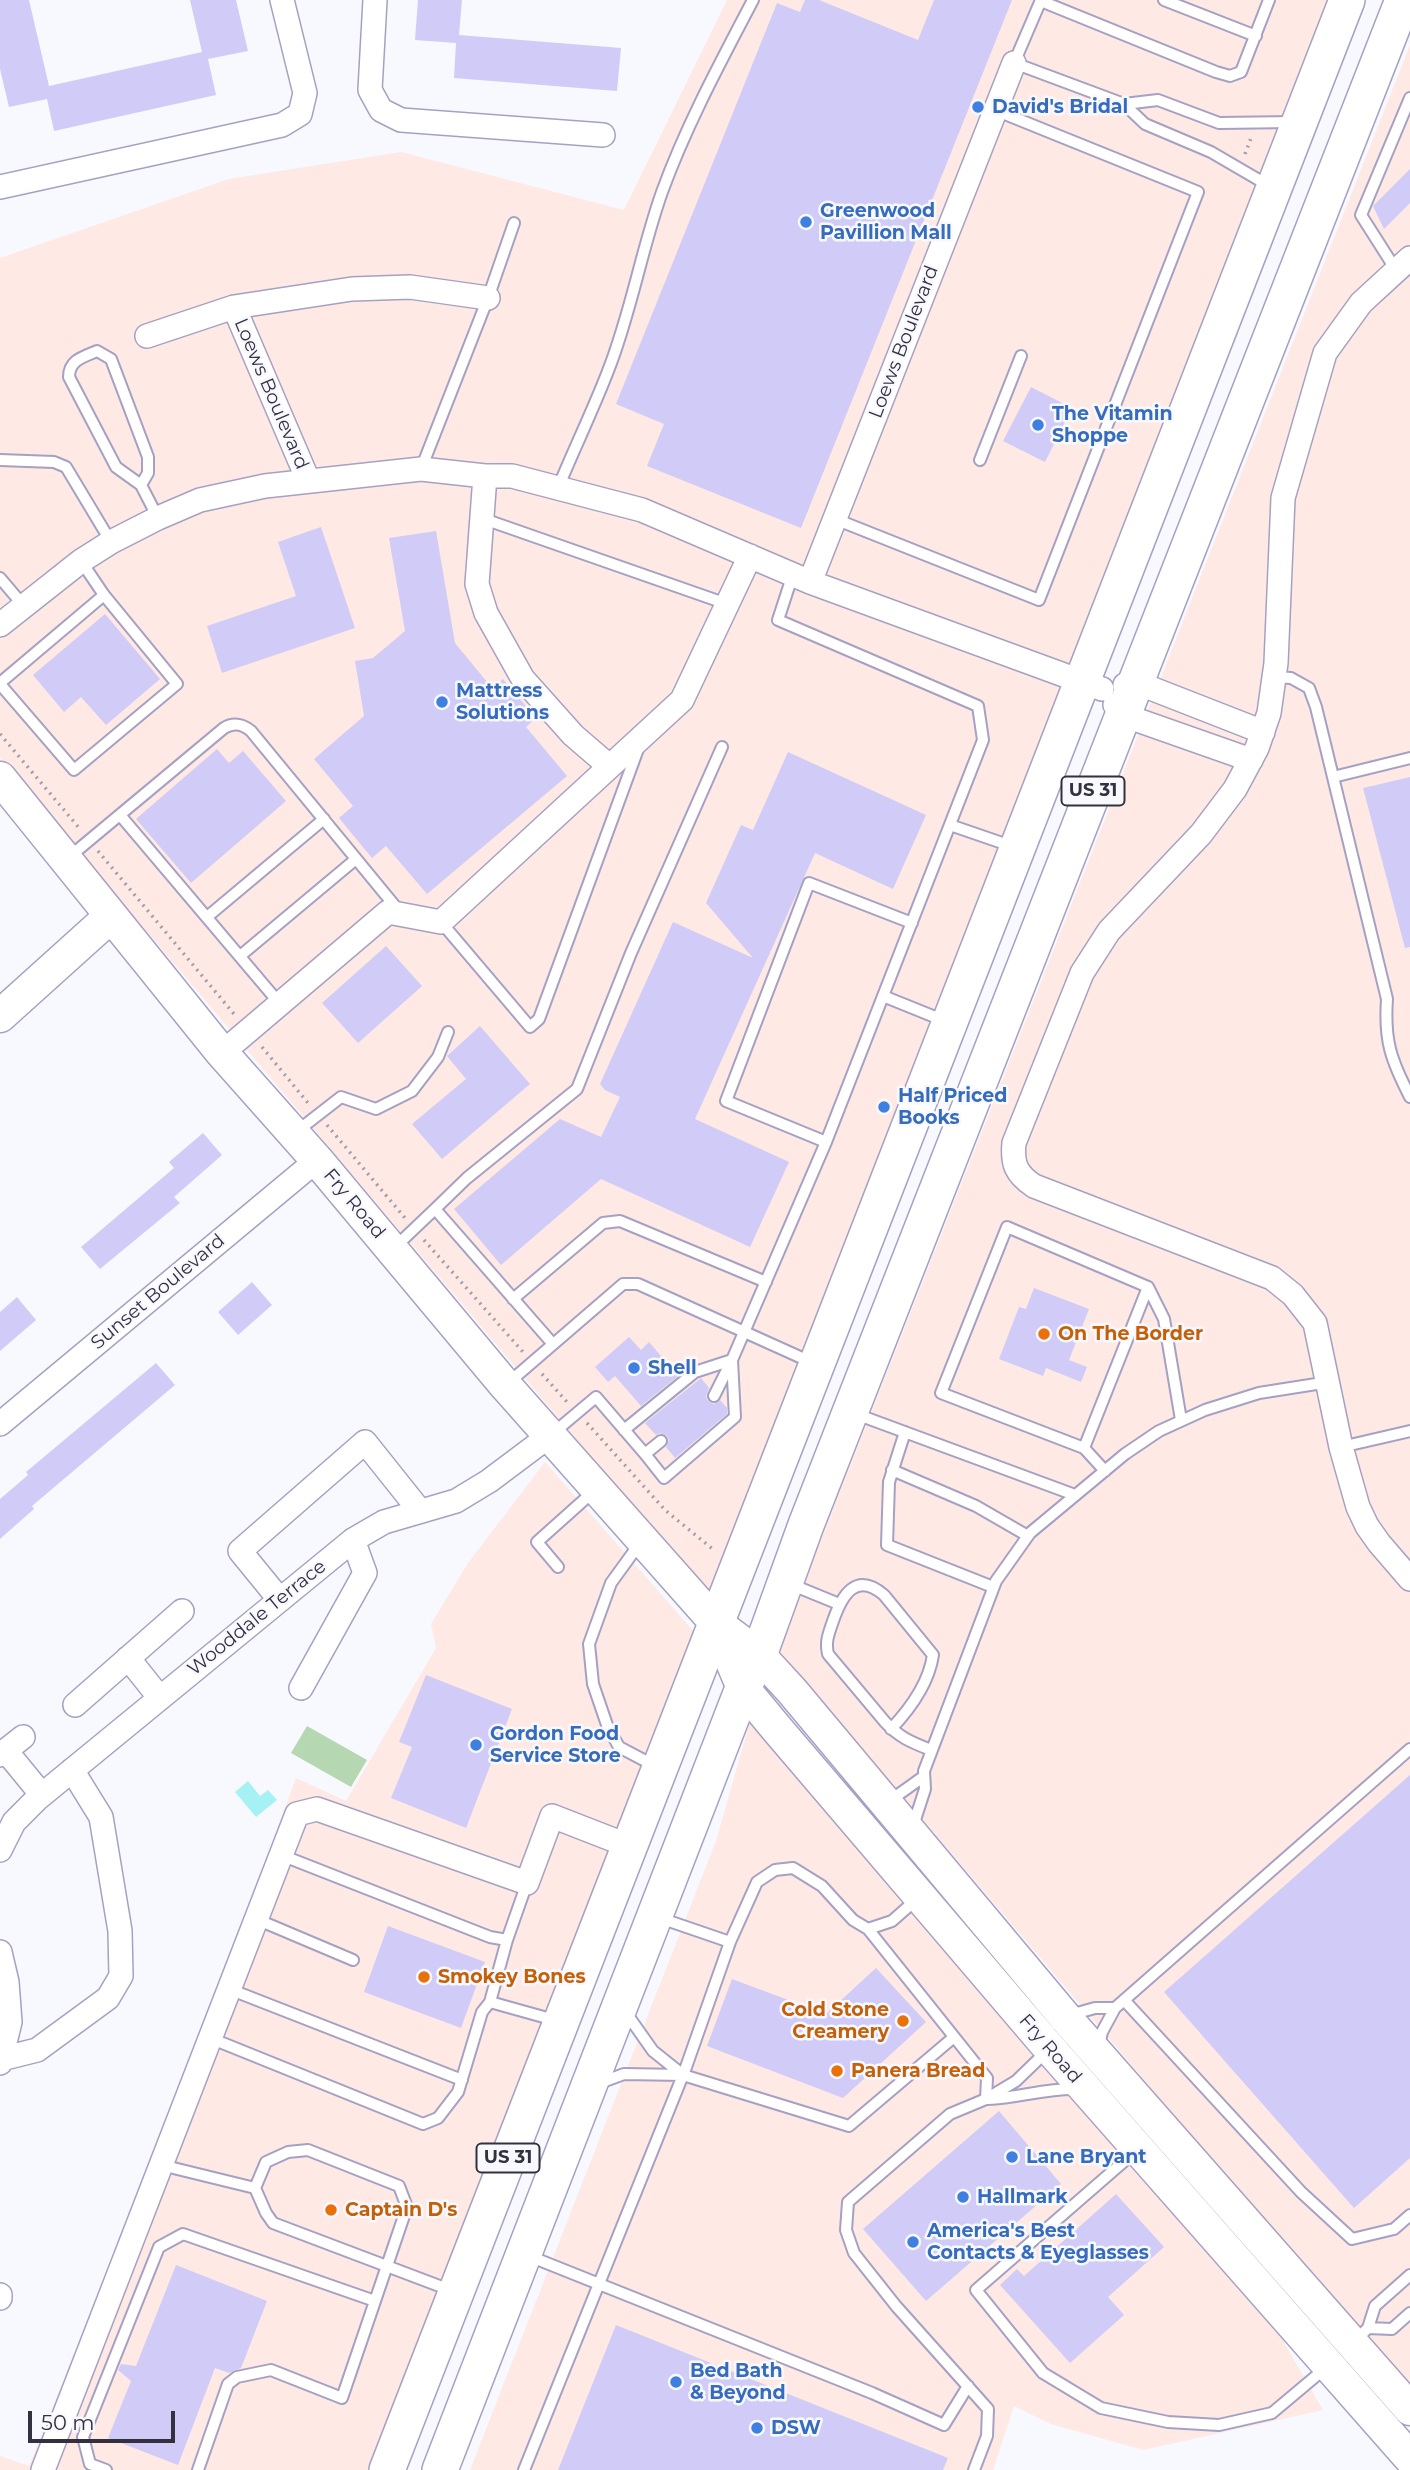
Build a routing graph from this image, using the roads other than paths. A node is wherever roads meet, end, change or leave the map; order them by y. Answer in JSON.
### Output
{"nodes":[{"id":1,"x":282,"y":0,"type":"edge"},
{"id":2,"x":375,"y":0,"type":"edge"},
{"id":3,"x":753,"y":0,"type":"edge"},
{"id":4,"x":1164,"y":0,"type":"edge"},
{"id":5,"x":1269,"y":0,"type":"edge"},
{"id":6,"x":1347,"y":0,"type":"edge"},
{"id":7,"x":1403,"y":0,"type":"edge"},
{"id":8,"x":1041,"y":1,"type":"edge"},
{"id":9,"x":1256,"y":36,"type":"junction"},
{"id":10,"x":1014,"y":63,"type":"junction"},
{"id":11,"x":1410,"y":98,"type":"edge"},
{"id":12,"x":1124,"y":104,"type":"junction"},
{"id":13,"x":995,"y":110,"type":"junction"},
{"id":14,"x":1301,"y":122,"type":"junction"},
{"id":15,"x":603,"y":135,"type":"dead end"},
{"id":16,"x":0,"y":187,"type":"edge"},
{"id":17,"x":1275,"y":190,"type":"junction"},
{"id":18,"x":514,"y":223,"type":"dead end"},
{"id":19,"x":1403,"y":264,"type":"edge"},
{"id":20,"x":488,"y":298,"type":"junction"},
{"id":21,"x":234,"y":307,"type":"junction"},
{"id":22,"x":147,"y":336,"type":"dead end"},
{"id":23,"x":1021,"y":356,"type":"dead end"},
{"id":24,"x":0,"y":460,"type":"edge"},
{"id":25,"x":980,"y":460,"type":"dead end"},
{"id":26,"x":421,"y":469,"type":"junction"},
{"id":27,"x":485,"y":476,"type":"junction"},
{"id":28,"x":308,"y":480,"type":"junction"},
{"id":29,"x":141,"y":485,"type":"junction"},
{"id":30,"x":558,"y":488,"type":"junction"},
{"id":31,"x":159,"y":518,"type":"junction"},
{"id":32,"x":481,"y":518,"type":"junction"},
{"id":33,"x":835,"y":519,"type":"junction"},
{"id":34,"x":111,"y":542,"type":"junction"},
{"id":35,"x":750,"y":556,"type":"junction"},
{"id":36,"x":82,"y":561,"type":"junction"},
{"id":37,"x":0,"y":578,"type":"edge"},
{"id":38,"x":802,"y":578,"type":"junction"},
{"id":39,"x":104,"y":595,"type":"junction"},
{"id":40,"x":727,"y":604,"type":"junction"},
{"id":41,"x":23,"y":605,"type":"junction"},
{"id":42,"x":0,"y":625,"type":"edge"},
{"id":43,"x":1274,"y":677,"type":"junction"},
{"id":44,"x":0,"y":683,"type":"edge"},
{"id":45,"x":1111,"y":692,"type":"junction"},
{"id":46,"x":1263,"y":732,"type":"junction"},
{"id":47,"x":642,"y":736,"type":"junction"},
{"id":48,"x":722,"y":747,"type":"dead end"},
{"id":49,"x":1410,"y":758,"type":"edge"},
{"id":50,"x":1251,"y":761,"type":"junction"},
{"id":51,"x":609,"y":766,"type":"junction"},
{"id":52,"x":1333,"y":777,"type":"junction"},
{"id":53,"x":0,"y":778,"type":"edge"},
{"id":54,"x":120,"y":815,"type":"junction"},
{"id":55,"x":324,"y":819,"type":"junction"},
{"id":56,"x":950,"y":825,"type":"junction"},
{"id":57,"x":1018,"y":848,"type":"junction"},
{"id":58,"x":78,"y":850,"type":"junction"},
{"id":59,"x":356,"y":859,"type":"junction"},
{"id":60,"x":111,"y":916,"type":"junction"},
{"id":61,"x":403,"y":916,"type":"junction"},
{"id":62,"x":207,"y":918,"type":"junction"},
{"id":63,"x":441,"y":922,"type":"junction"},
{"id":64,"x":912,"y":923,"type":"junction"},
{"id":65,"x":240,"y":956,"type":"junction"},
{"id":66,"x":883,"y":996,"type":"junction"},
{"id":67,"x":280,"y":1004,"type":"junction"},
{"id":68,"x":0,"y":1016,"type":"edge"},
{"id":69,"x":950,"y":1023,"type":"junction"},
{"id":70,"x":447,"y":1032,"type":"dead end"},
{"id":71,"x":222,"y":1053,"type":"junction"},
{"id":72,"x":1410,"y":1097,"type":"edge"},
{"id":73,"x":293,"y":1134,"type":"junction"},
{"id":74,"x":826,"y":1142,"type":"junction"},
{"id":75,"x":317,"y":1160,"type":"junction"},
{"id":76,"x":435,"y":1209,"type":"junction"},
{"id":77,"x":403,"y":1239,"type":"junction"},
{"id":78,"x":766,"y":1282,"type":"junction"},
{"id":79,"x":1148,"y":1287,"type":"junction"},
{"id":80,"x":513,"y":1299,"type":"junction"},
{"id":81,"x":744,"y":1331,"type":"junction"},
{"id":82,"x":552,"y":1343,"type":"junction"},
{"id":83,"x":732,"y":1360,"type":"junction"},
{"id":84,"x":817,"y":1365,"type":"junction"},
{"id":85,"x":1329,"y":1382,"type":"junction"},
{"id":86,"x":505,"y":1385,"type":"junction"},
{"id":87,"x":714,"y":1396,"type":"dead end"},
{"id":88,"x":850,"y":1412,"type":"junction"},
{"id":89,"x":1181,"y":1420,"type":"junction"},
{"id":90,"x":0,"y":1424,"type":"edge"},
{"id":91,"x":624,"y":1430,"type":"junction"},
{"id":92,"x":1410,"y":1431,"type":"edge"},
{"id":93,"x":905,"y":1432,"type":"junction"},
{"id":94,"x":549,"y":1436,"type":"junction"},
{"id":95,"x":661,"y":1441,"type":"dead end"},
{"id":96,"x":1341,"y":1447,"type":"junction"},
{"id":97,"x":1084,"y":1448,"type":"junction"},
{"id":98,"x":645,"y":1454,"type":"junction"},
{"id":99,"x":892,"y":1470,"type":"junction"},
{"id":100,"x":1105,"y":1471,"type":"junction"},
{"id":101,"x":596,"y":1489,"type":"junction"},
{"id":102,"x":1075,"y":1495,"type":"junction"},
{"id":103,"x":420,"y":1511,"type":"junction"},
{"id":104,"x":1028,"y":1536,"type":"junction"},
{"id":105,"x":353,"y":1540,"type":"junction"},
{"id":106,"x":642,"y":1540,"type":"junction"},
{"id":107,"x":558,"y":1567,"type":"dead end"},
{"id":108,"x":1410,"y":1579,"type":"edge"},
{"id":109,"x":784,"y":1582,"type":"junction"},
{"id":110,"x":993,"y":1587,"type":"junction"},
{"id":111,"x":280,"y":1600,"type":"junction"},
{"id":112,"x":839,"y":1604,"type":"junction"},
{"id":113,"x":182,"y":1611,"type":"dead end"},
{"id":114,"x":716,"y":1623,"type":"junction"},
{"id":115,"x":759,"y":1655,"type":"junction"},
{"id":116,"x":128,"y":1658,"type":"junction"},
{"id":117,"x":301,"y":1688,"type":"dead end"},
{"id":118,"x":743,"y":1688,"type":"junction"},
{"id":119,"x":160,"y":1698,"type":"junction"},
{"id":120,"x":75,"y":1705,"type":"dead end"},
{"id":121,"x":891,"y":1729,"type":"junction"},
{"id":122,"x":10,"y":1748,"type":"edge"},
{"id":123,"x":1410,"y":1749,"type":"edge"},
{"id":124,"x":931,"y":1750,"type":"junction"},
{"id":125,"x":659,"y":1769,"type":"junction"},
{"id":126,"x":72,"y":1770,"type":"junction"},
{"id":127,"x":923,"y":1777,"type":"junction"},
{"id":128,"x":42,"y":1795,"type":"junction"},
{"id":129,"x":886,"y":1803,"type":"junction"},
{"id":130,"x":911,"y":1835,"type":"junction"},
{"id":131,"x":629,"y":1846,"type":"junction"},
{"id":132,"x":0,"y":1850,"type":"edge"},
{"id":133,"x":281,"y":1855,"type":"junction"},
{"id":134,"x":527,"y":1883,"type":"junction"},
{"id":135,"x":919,"y":1897,"type":"junction"},
{"id":136,"x":654,"y":1916,"type":"junction"},
{"id":137,"x":256,"y":1919,"type":"junction"},
{"id":138,"x":868,"y":1929,"type":"junction"},
{"id":139,"x":507,"y":1940,"type":"junction"},
{"id":140,"x":730,"y":1942,"type":"junction"},
{"id":141,"x":0,"y":1952,"type":"edge"},
{"id":142,"x":353,"y":1960,"type":"dead end"},
{"id":143,"x":229,"y":1989,"type":"junction"},
{"id":144,"x":490,"y":2002,"type":"junction"},
{"id":145,"x":620,"y":2004,"type":"junction"},
{"id":146,"x":1119,"y":2004,"type":"junction"},
{"id":147,"x":1065,"y":2017,"type":"junction"},
{"id":148,"x":561,"y":2021,"type":"junction"},
{"id":149,"x":954,"y":2037,"type":"junction"},
{"id":150,"x":210,"y":2038,"type":"junction"},
{"id":151,"x":1049,"y":2049,"type":"junction"},
{"id":152,"x":1098,"y":2054,"type":"junction"},
{"id":153,"x":1,"y":2061,"type":"edge"},
{"id":154,"x":683,"y":2074,"type":"junction"},
{"id":155,"x":462,"y":2080,"type":"junction"},
{"id":156,"x":588,"y":2087,"type":"junction"},
{"id":157,"x":1085,"y":2089,"type":"junction"},
{"id":158,"x":986,"y":2099,"type":"junction"},
{"id":159,"x":1138,"y":2149,"type":"junction"},
{"id":160,"x":161,"y":2165,"type":"junction"},
{"id":161,"x":254,"y":2188,"type":"junction"},
{"id":162,"x":1410,"y":2215,"type":"edge"},
{"id":163,"x":523,"y":2253,"type":"junction"},
{"id":164,"x":387,"y":2266,"type":"junction"},
{"id":165,"x":1410,"y":2276,"type":"edge"},
{"id":166,"x":598,"y":2283,"type":"junction"},
{"id":167,"x":456,"y":2293,"type":"junction"},
{"id":168,"x":375,"y":2301,"type":"junction"},
{"id":169,"x":1410,"y":2313,"type":"edge"},
{"id":170,"x":1346,"y":2349,"type":"junction"},
{"id":171,"x":968,"y":2386,"type":"junction"},
{"id":172,"x":1410,"y":2409,"type":"edge"},
{"id":173,"x":1410,"y":2458,"type":"edge"},
{"id":174,"x":43,"y":2470,"type":"edge"},
{"id":175,"x":106,"y":2470,"type":"edge"},
{"id":176,"x":198,"y":2470,"type":"edge"},
{"id":177,"x":387,"y":2470,"type":"edge"},
{"id":178,"x":439,"y":2470,"type":"edge"},
{"id":179,"x":524,"y":2470,"type":"edge"},
{"id":180,"x":974,"y":2470,"type":"edge"}],
"edges":[{"from":1,"to":16,"type":"street"},
{"from":2,"to":15,"type":"street"},
{"from":3,"to":30,"type":"lane"},
{"from":4,"to":9,"type":"lane"},
{"from":5,"to":9,"type":"lane"},
{"from":6,"to":14,"type":"main road","number":"US 31"},
{"from":7,"to":45,"type":"main road","number":"US 31"},
{"from":8,"to":9,"type":"lane"},
{"from":8,"to":10,"type":"lane"},
{"from":10,"to":12,"type":"lane"},
{"from":10,"to":13,"type":"street","name":"Loews Boulevard"},
{"from":11,"to":19,"type":"lane"},
{"from":12,"to":14,"type":"lane"},
{"from":12,"to":17,"type":"lane"},
{"from":13,"to":33,"type":"street","name":"Loews Boulevard"},
{"from":13,"to":33,"type":"lane"},
{"from":14,"to":17,"type":"main road","number":"US 31"},
{"from":17,"to":45,"type":"main road","number":"US 31"},
{"from":18,"to":20,"type":"lane"},
{"from":19,"to":43,"type":"street"},
{"from":20,"to":21,"type":"street","name":"Loews Boulevard"},
{"from":20,"to":26,"type":"lane"},
{"from":21,"to":22,"type":"street","name":"Loews Boulevard"},
{"from":21,"to":28,"type":"street","name":"Loews Boulevard"},
{"from":23,"to":25,"type":"lane"},
{"from":24,"to":34,"type":"lane"},
{"from":26,"to":27,"type":"street","name":"Loews Boulevard"},
{"from":26,"to":28,"type":"street","name":"Loews Boulevard"},
{"from":27,"to":30,"type":"street","name":"Loews Boulevard"},
{"from":27,"to":32,"type":"street"},
{"from":28,"to":31,"type":"street","name":"Loews Boulevard"},
{"from":29,"to":29,"type":"lane"},
{"from":29,"to":31,"type":"lane"},
{"from":30,"to":35,"type":"street","name":"Loews Boulevard"},
{"from":31,"to":34,"type":"street","name":"Loews Boulevard"},
{"from":32,"to":40,"type":"lane"},
{"from":32,"to":51,"type":"street"},
{"from":33,"to":38,"type":"street","name":"Loews Boulevard"},
{"from":34,"to":36,"type":"street","name":"Loews Boulevard"},
{"from":35,"to":38,"type":"street","name":"Loews Boulevard"},
{"from":35,"to":40,"type":"street"},
{"from":36,"to":39,"type":"lane"},
{"from":36,"to":41,"type":"street","name":"Loews Boulevard"},
{"from":37,"to":41,"type":"lane"},
{"from":38,"to":45,"type":"street","name":"Loews Boulevard"},
{"from":38,"to":56,"type":"lane"},
{"from":39,"to":44,"type":"lane"},
{"from":39,"to":44,"type":"lane"},
{"from":40,"to":47,"type":"street"},
{"from":41,"to":42,"type":"street","name":"Loews Boulevard"},
{"from":43,"to":46,"type":"street"},
{"from":43,"to":52,"type":"lane"},
{"from":45,"to":46,"type":"street"},
{"from":45,"to":50,"type":"street"},
{"from":45,"to":57,"type":"main road","number":"US 31"},
{"from":45,"to":88,"type":"main road","number":"US 31"},
{"from":46,"to":50,"type":"street"},
{"from":47,"to":51,"type":"street"},
{"from":47,"to":63,"type":"lane"},
{"from":48,"to":76,"type":"lane"},
{"from":49,"to":52,"type":"lane"},
{"from":50,"to":85,"type":"street"},
{"from":51,"to":63,"type":"street"},
{"from":52,"to":72,"type":"lane"},
{"from":53,"to":58,"type":"street","name":"Fry Road"},
{"from":54,"to":55,"type":"lane"},
{"from":54,"to":58,"type":"lane"},
{"from":54,"to":62,"type":"lane"},
{"from":55,"to":59,"type":"lane"},
{"from":55,"to":62,"type":"lane"},
{"from":56,"to":57,"type":"lane"},
{"from":56,"to":64,"type":"lane"},
{"from":57,"to":69,"type":"main road","number":"US 31"},
{"from":58,"to":60,"type":"street","name":"Fry Road"},
{"from":59,"to":61,"type":"lane"},
{"from":59,"to":65,"type":"lane"},
{"from":60,"to":68,"type":"street"},
{"from":60,"to":71,"type":"street","name":"Fry Road"},
{"from":61,"to":63,"type":"street"},
{"from":61,"to":67,"type":"street"},
{"from":62,"to":65,"type":"lane"},
{"from":64,"to":66,"type":"lane"},
{"from":64,"to":74,"type":"lane"},
{"from":65,"to":67,"type":"lane"},
{"from":66,"to":69,"type":"lane"},
{"from":66,"to":74,"type":"lane"},
{"from":67,"to":71,"type":"street"},
{"from":69,"to":84,"type":"main road","number":"US 31"},
{"from":70,"to":73,"type":"lane"},
{"from":71,"to":73,"type":"street","name":"Fry Road"},
{"from":73,"to":75,"type":"street","name":"Fry Road"},
{"from":74,"to":78,"type":"lane"},
{"from":75,"to":77,"type":"street","name":"Fry Road"},
{"from":75,"to":90,"type":"street","name":"Sunset Boulevard"},
{"from":76,"to":77,"type":"lane"},
{"from":76,"to":80,"type":"lane"},
{"from":77,"to":86,"type":"street","name":"Fry Road"},
{"from":78,"to":80,"type":"lane"},
{"from":78,"to":81,"type":"lane"},
{"from":79,"to":89,"type":"lane"},
{"from":79,"to":97,"type":"lane"},
{"from":79,"to":97,"type":"lane"},
{"from":80,"to":82,"type":"lane"},
{"from":81,"to":82,"type":"lane"},
{"from":81,"to":83,"type":"lane"},
{"from":81,"to":84,"type":"lane"},
{"from":82,"to":86,"type":"lane"},
{"from":83,"to":87,"type":"lane"},
{"from":83,"to":91,"type":"lane"},
{"from":83,"to":98,"type":"lane"},
{"from":84,"to":114,"type":"main road","number":"US 31"},
{"from":85,"to":89,"type":"lane"},
{"from":85,"to":96,"type":"street"},
{"from":86,"to":94,"type":"street","name":"Fry Road"},
{"from":88,"to":93,"type":"lane"},
{"from":88,"to":109,"type":"main road","number":"US 31"},
{"from":89,"to":100,"type":"lane"},
{"from":91,"to":94,"type":"lane"},
{"from":91,"to":98,"type":"lane"},
{"from":92,"to":96,"type":"lane"},
{"from":93,"to":99,"type":"lane"},
{"from":93,"to":102,"type":"lane"},
{"from":94,"to":101,"type":"street","name":"Fry Road"},
{"from":94,"to":103,"type":"street","name":"Wooddale Terrace"},
{"from":95,"to":98,"type":"lane"},
{"from":96,"to":108,"type":"street"},
{"from":97,"to":100,"type":"lane"},
{"from":99,"to":104,"type":"lane"},
{"from":99,"to":110,"type":"lane"},
{"from":100,"to":102,"type":"lane"},
{"from":101,"to":106,"type":"street","name":"Fry Road"},
{"from":101,"to":107,"type":"lane"},
{"from":102,"to":104,"type":"lane"},
{"from":103,"to":105,"type":"street","name":"Wooddale Terrace"},
{"from":103,"to":111,"type":"street"},
{"from":104,"to":110,"type":"lane"},
{"from":105,"to":111,"type":"street","name":"Wooddale Terrace"},
{"from":105,"to":117,"type":"street"},
{"from":106,"to":114,"type":"street","name":"Fry Road"},
{"from":106,"to":125,"type":"lane"},
{"from":109,"to":112,"type":"lane"},
{"from":109,"to":115,"type":"main road","number":"US 31"},
{"from":110,"to":124,"type":"lane"},
{"from":111,"to":119,"type":"street","name":"Wooddale Terrace"},
{"from":112,"to":121,"type":"lane"},
{"from":112,"to":121,"type":"lane"},
{"from":113,"to":116,"type":"street"},
{"from":114,"to":115,"type":"street","name":"Fry Road"},
{"from":114,"to":118,"type":"street","name":"Fry Road"},
{"from":114,"to":125,"type":"main road","number":"US 31"},
{"from":115,"to":118,"type":"main road","number":"US 31"},
{"from":115,"to":129,"type":"street","name":"Fry Road"},
{"from":116,"to":119,"type":"street"},
{"from":116,"to":120,"type":"street"},
{"from":118,"to":135,"type":"street","name":"Fry Road"},
{"from":118,"to":136,"type":"main road","number":"US 31"},
{"from":119,"to":126,"type":"street","name":"Wooddale Terrace"},
{"from":121,"to":124,"type":"lane"},
{"from":122,"to":128,"type":"street"},
{"from":123,"to":146,"type":"lane"},
{"from":124,"to":127,"type":"lane"},
{"from":125,"to":131,"type":"main road","number":"US 31"},
{"from":126,"to":128,"type":"street","name":"Wooddale Terrace"},
{"from":126,"to":153,"type":"street"},
{"from":127,"to":129,"type":"lane"},
{"from":127,"to":130,"type":"lane"},
{"from":128,"to":132,"type":"street","name":"Wooddale Terrace"},
{"from":129,"to":130,"type":"street","name":"Fry Road"},
{"from":130,"to":147,"type":"street","name":"Fry Road"},
{"from":131,"to":134,"type":"street"},
{"from":131,"to":148,"type":"main road","number":"US 31"},
{"from":133,"to":134,"type":"street"},
{"from":133,"to":137,"type":"street"},
{"from":133,"to":139,"type":"lane"},
{"from":134,"to":139,"type":"lane"},
{"from":135,"to":138,"type":"lane"},
{"from":135,"to":151,"type":"street","name":"Fry Road"},
{"from":136,"to":140,"type":"lane"},
{"from":136,"to":145,"type":"main road","number":"US 31"},
{"from":137,"to":142,"type":"lane"},
{"from":137,"to":143,"type":"street"},
{"from":138,"to":140,"type":"lane"},
{"from":138,"to":149,"type":"lane"},
{"from":139,"to":144,"type":"lane"},
{"from":140,"to":154,"type":"lane"},
{"from":141,"to":153,"type":"street"},
{"from":143,"to":150,"type":"street"},
{"from":143,"to":155,"type":"lane"},
{"from":144,"to":148,"type":"lane"},
{"from":144,"to":155,"type":"lane"},
{"from":145,"to":154,"type":"lane"},
{"from":145,"to":156,"type":"main road","number":"US 31"},
{"from":146,"to":147,"type":"lane"},
{"from":146,"to":152,"type":"lane"},
{"from":146,"to":162,"type":"lane"},
{"from":147,"to":152,"type":"street","name":"Fry Road"},
{"from":148,"to":167,"type":"main road","number":"US 31"},
{"from":149,"to":154,"type":"lane"},
{"from":149,"to":158,"type":"lane"},
{"from":150,"to":155,"type":"lane"},
{"from":150,"to":160,"type":"street"},
{"from":151,"to":157,"type":"street","name":"Fry Road"},
{"from":151,"to":158,"type":"lane"},
{"from":152,"to":170,"type":"street","name":"Fry Road"},
{"from":154,"to":156,"type":"lane"},
{"from":154,"to":166,"type":"lane"},
{"from":156,"to":163,"type":"main road","number":"US 31"},
{"from":157,"to":158,"type":"lane"},
{"from":157,"to":159,"type":"street","name":"Fry Road"},
{"from":158,"to":171,"type":"lane"},
{"from":159,"to":170,"type":"street","name":"Fry Road"},
{"from":159,"to":170,"type":"lane"},
{"from":160,"to":161,"type":"lane"},
{"from":160,"to":174,"type":"street"},
{"from":161,"to":164,"type":"lane"},
{"from":161,"to":164,"type":"lane"},
{"from":163,"to":166,"type":"lane"},
{"from":163,"to":178,"type":"main road","number":"US 31"},
{"from":164,"to":167,"type":"lane"},
{"from":164,"to":168,"type":"lane"},
{"from":165,"to":170,"type":"lane"},
{"from":166,"to":171,"type":"lane"},
{"from":166,"to":179,"type":"lane"},
{"from":167,"to":177,"type":"main road","number":"US 31"},
{"from":168,"to":175,"type":"lane"},
{"from":168,"to":176,"type":"lane"},
{"from":169,"to":170,"type":"lane"},
{"from":170,"to":172,"type":"street","name":"Fry Road"},
{"from":170,"to":173,"type":"street","name":"Fry Road"},
{"from":171,"to":180,"type":"lane"}]}
